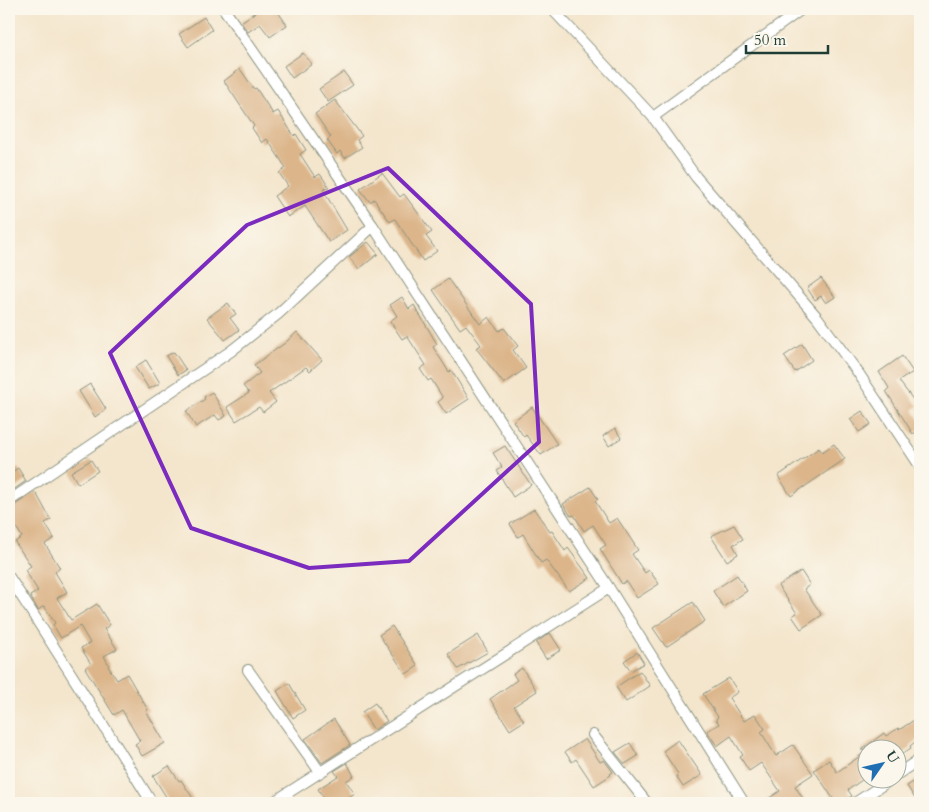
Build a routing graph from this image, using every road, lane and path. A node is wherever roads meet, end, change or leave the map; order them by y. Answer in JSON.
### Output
{"nodes":[{"id":1,"x":224,"y":9,"type":"edge"},
{"id":2,"x":552,"y":9,"type":"edge"},
{"id":3,"x":802,"y":9,"type":"edge"},
{"id":4,"x":652,"y":117,"type":"junction"},
{"id":5,"x":373,"y":226,"type":"junction"},
{"id":6,"x":920,"y":466,"type":"edge"},
{"id":7,"x":9,"y":501,"type":"edge"},
{"id":8,"x":9,"y":577,"type":"edge"},
{"id":9,"x":609,"y":588,"type":"junction"},
{"id":10,"x":248,"y":670,"type":"dead end"},
{"id":11,"x":593,"y":736,"type":"dead end"},
{"id":12,"x":920,"y":759,"type":"edge"},
{"id":13,"x":906,"y":768,"type":"edge"},
{"id":14,"x":320,"y":772,"type":"junction"},
{"id":15,"x":875,"y":790,"type":"edge"},
{"id":16,"x":152,"y":803,"type":"edge"},
{"id":17,"x":272,"y":803,"type":"edge"},
{"id":18,"x":647,"y":803,"type":"edge"},
{"id":19,"x":744,"y":803,"type":"edge"},
{"id":20,"x":855,"y":803,"type":"edge"}],
"edges":[{"from":1,"to":5,"type":"street"},
{"from":2,"to":4,"type":"street"},
{"from":3,"to":4,"type":"street"},
{"from":4,"to":6,"type":"street"},
{"from":5,"to":7,"type":"street"},
{"from":5,"to":9,"type":"street"},
{"from":8,"to":16,"type":"street"},
{"from":9,"to":14,"type":"street"},
{"from":9,"to":19,"type":"street"},
{"from":10,"to":14,"type":"street"},
{"from":11,"to":18,"type":"street"},
{"from":12,"to":13,"type":"street"},
{"from":14,"to":17,"type":"street"},
{"from":15,"to":20,"type":"street"}]}
